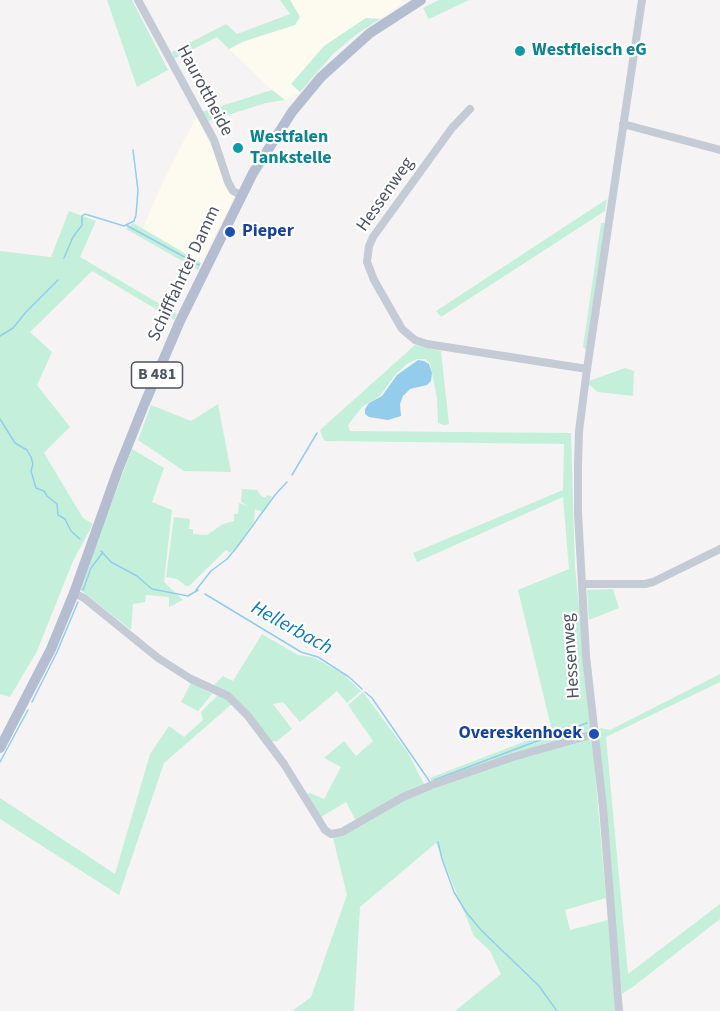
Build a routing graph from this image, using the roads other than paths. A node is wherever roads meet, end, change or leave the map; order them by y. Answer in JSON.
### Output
{"nodes":[{"id":1,"x":138,"y":0,"type":"edge"},
{"id":2,"x":421,"y":0,"type":"edge"},
{"id":3,"x":642,"y":0,"type":"edge"},
{"id":4,"x":470,"y":109,"type":"dead end"},
{"id":5,"x":624,"y":124,"type":"junction"},
{"id":6,"x":720,"y":150,"type":"edge"},
{"id":7,"x":240,"y":195,"type":"junction"},
{"id":8,"x":587,"y":369,"type":"junction"},
{"id":9,"x":720,"y":549,"type":"edge"},
{"id":10,"x":582,"y":584,"type":"junction"},
{"id":11,"x":74,"y":593,"type":"junction"},
{"id":12,"x":594,"y":734,"type":"junction"},
{"id":13,"x":0,"y":747,"type":"edge"},
{"id":14,"x":619,"y":1011,"type":"edge"}],
"edges":[{"from":1,"to":7,"type":"street","name":"Haurottheide"},
{"from":2,"to":7,"type":"main road","name":"Schifffahrter Damm","number":"B 481"},
{"from":3,"to":5,"type":"street","name":"Hessenweg"},
{"from":4,"to":8,"type":"street","name":"Hessenweg"},
{"from":5,"to":6,"type":"street"},
{"from":5,"to":8,"type":"street","name":"Hessenweg"},
{"from":7,"to":11,"type":"main road","name":"Schifffahrter Damm","number":"B 481"},
{"from":8,"to":10,"type":"street","name":"Hessenweg"},
{"from":9,"to":10,"type":"street"},
{"from":10,"to":12,"type":"street","name":"Hessenweg"},
{"from":11,"to":12,"type":"street"},
{"from":11,"to":13,"type":"main road","name":"Schifffahrter Damm","number":"B 481"},
{"from":12,"to":14,"type":"street","name":"Hessenweg"}]}
